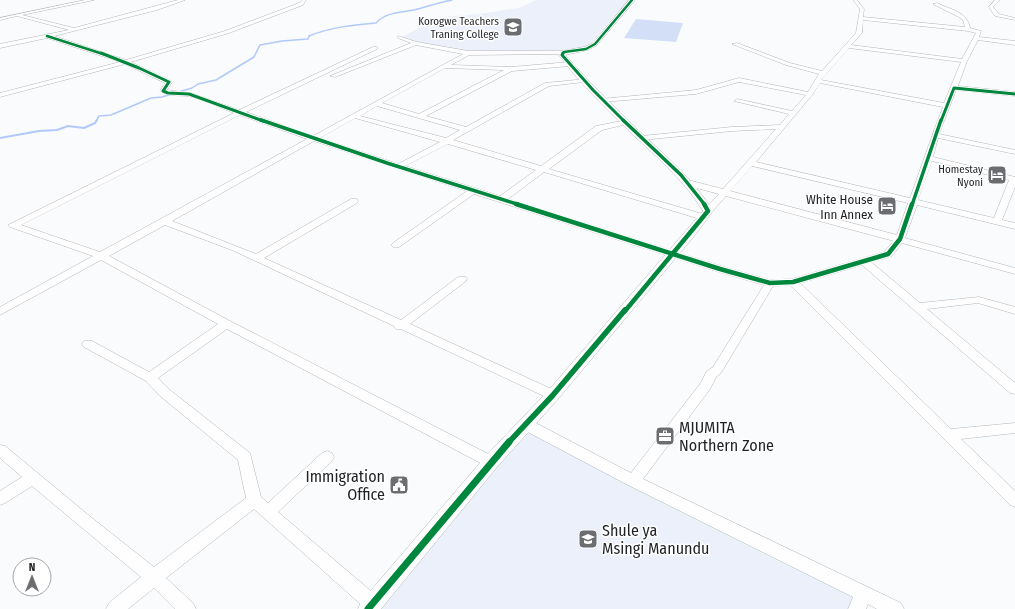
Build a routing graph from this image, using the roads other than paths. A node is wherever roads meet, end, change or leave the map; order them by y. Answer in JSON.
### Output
{"nodes":[{"id":1,"x":92,"y":0,"type":"edge"},
{"id":2,"x":183,"y":0,"type":"edge"},
{"id":3,"x":303,"y":0,"type":"edge"},
{"id":4,"x":632,"y":0,"type":"edge"},
{"id":5,"x":855,"y":0,"type":"edge"},
{"id":6,"x":998,"y":0,"type":"edge"},
{"id":7,"x":935,"y":4,"type":"dead end"},
{"id":8,"x":16,"y":15,"type":"junction"},
{"id":9,"x":861,"y":18,"type":"junction"},
{"id":10,"x":0,"y":19,"type":"edge"},
{"id":11,"x":1015,"y":19,"type":"edge"},
{"id":12,"x":968,"y":29,"type":"junction"},
{"id":13,"x":73,"y":30,"type":"junction"},
{"id":14,"x":47,"y":36,"type":"junction"},
{"id":15,"x":400,"y":37,"type":"dead end"},
{"id":16,"x":976,"y":38,"type":"junction"},
{"id":17,"x":416,"y":43,"type":"junction"},
{"id":18,"x":1015,"y":43,"type":"edge"},
{"id":19,"x":735,"y":44,"type":"dead end"},
{"id":20,"x":0,"y":46,"type":"edge"},
{"id":21,"x":848,"y":46,"type":"junction"},
{"id":22,"x":375,"y":48,"type":"dead end"},
{"id":23,"x":564,"y":52,"type":"junction"},
{"id":24,"x":468,"y":53,"type":"junction"},
{"id":25,"x":364,"y":54,"type":"junction"},
{"id":26,"x":382,"y":56,"type":"junction"},
{"id":27,"x":126,"y":61,"type":"junction"},
{"id":28,"x":964,"y":61,"type":"junction"},
{"id":29,"x":570,"y":64,"type":"junction"},
{"id":30,"x":442,"y":66,"type":"junction"},
{"id":31,"x":511,"y":69,"type":"junction"},
{"id":32,"x":823,"y":74,"type":"junction"},
{"id":33,"x":328,"y":78,"type":"dead end"},
{"id":34,"x":584,"y":80,"type":"junction"},
{"id":35,"x":818,"y":80,"type":"junction"},
{"id":36,"x":954,"y":88,"type":"junction"},
{"id":37,"x":810,"y":94,"type":"junction"},
{"id":38,"x":1015,"y":94,"type":"edge"},
{"id":39,"x":0,"y":95,"type":"edge"},
{"id":40,"x":603,"y":100,"type":"junction"},
{"id":41,"x":738,"y":101,"type":"dead end"},
{"id":42,"x":377,"y":104,"type":"junction"},
{"id":43,"x":947,"y":106,"type":"junction"},
{"id":44,"x":239,"y":113,"type":"junction"},
{"id":45,"x":793,"y":113,"type":"junction"},
{"id":46,"x":354,"y":116,"type":"junction"},
{"id":47,"x":421,"y":116,"type":"junction"},
{"id":48,"x":624,"y":122,"type":"junction"},
{"id":49,"x":781,"y":127,"type":"junction"},
{"id":50,"x":467,"y":130,"type":"junction"},
{"id":51,"x":935,"y":135,"type":"junction"},
{"id":52,"x":642,"y":138,"type":"junction"},
{"id":53,"x":313,"y":140,"type":"junction"},
{"id":54,"x":447,"y":141,"type":"junction"},
{"id":55,"x":1015,"y":152,"type":"edge"},
{"id":56,"x":929,"y":158,"type":"junction"},
{"id":57,"x":750,"y":163,"type":"junction"},
{"id":58,"x":398,"y":167,"type":"junction"},
{"id":59,"x":542,"y":170,"type":"junction"},
{"id":60,"x":1014,"y":179,"type":"edge"},
{"id":61,"x":688,"y":183,"type":"junction"},
{"id":62,"x":473,"y":191,"type":"junction"},
{"id":63,"x":724,"y":192,"type":"junction"},
{"id":64,"x":501,"y":200,"type":"junction"},
{"id":65,"x":354,"y":201,"type":"dead end"},
{"id":66,"x":912,"y":201,"type":"junction"},
{"id":67,"x":705,"y":214,"type":"junction"},
{"id":68,"x":164,"y":221,"type":"junction"},
{"id":69,"x":997,"y":221,"type":"junction"},
{"id":70,"x":1015,"y":226,"type":"edge"},
{"id":71,"x":900,"y":239,"type":"junction"},
{"id":72,"x":396,"y":245,"type":"dead end"},
{"id":73,"x":673,"y":253,"type":"junction"},
{"id":74,"x":101,"y":256,"type":"junction"},
{"id":75,"x":256,"y":258,"type":"junction"},
{"id":76,"x":864,"y":261,"type":"junction"},
{"id":77,"x":1015,"y":271,"type":"edge"},
{"id":78,"x":462,"y":279,"type":"dead end"},
{"id":79,"x":793,"y":282,"type":"junction"},
{"id":80,"x":770,"y":283,"type":"junction"},
{"id":81,"x":918,"y":307,"type":"junction"},
{"id":82,"x":1015,"y":311,"type":"edge"},
{"id":83,"x":0,"y":312,"type":"edge"},
{"id":84,"x":226,"y":324,"type":"junction"},
{"id":85,"x":400,"y":326,"type":"junction"},
{"id":86,"x":88,"y":344,"type":"dead end"},
{"id":87,"x":150,"y":378,"type":"junction"},
{"id":88,"x":1015,"y":390,"type":"edge"},
{"id":89,"x":554,"y":395,"type":"junction"},
{"id":90,"x":527,"y":425,"type":"junction"},
{"id":91,"x":1015,"y":428,"type":"edge"},
{"id":92,"x":948,"y":435,"type":"junction"},
{"id":93,"x":0,"y":450,"type":"edge"},
{"id":94,"x":327,"y":457,"type":"dead end"},
{"id":95,"x":491,"y":462,"type":"junction"},
{"id":96,"x":33,"y":477,"type":"junction"},
{"id":97,"x":633,"y":482,"type":"junction"},
{"id":98,"x":0,"y":499,"type":"edge"},
{"id":99,"x":254,"y":500,"type":"junction"},
{"id":100,"x":1015,"y":501,"type":"edge"},
{"id":101,"x":268,"y":512,"type":"junction"},
{"id":102,"x":154,"y":576,"type":"junction"},
{"id":103,"x":860,"y":601,"type":"edge"},
{"id":104,"x":370,"y":606,"type":"edge"},
{"id":105,"x":115,"y":609,"type":"edge"},
{"id":106,"x":187,"y":609,"type":"edge"},
{"id":107,"x":895,"y":609,"type":"edge"}],
"edges":[{"from":1,"to":8,"type":"street"},
{"from":2,"to":13,"type":"street"},
{"from":3,"to":27,"type":"street"},
{"from":4,"to":23,"type":"street"},
{"from":5,"to":9,"type":"street"},
{"from":6,"to":11,"type":"street"},
{"from":7,"to":12,"type":"street"},
{"from":8,"to":10,"type":"street"},
{"from":8,"to":13,"type":"street"},
{"from":9,"to":12,"type":"street"},
{"from":9,"to":21,"type":"street"},
{"from":12,"to":16,"type":"street"},
{"from":13,"to":14,"type":"street"},
{"from":14,"to":20,"type":"street"},
{"from":14,"to":27,"type":"street"},
{"from":15,"to":17,"type":"street"},
{"from":16,"to":18,"type":"street"},
{"from":16,"to":28,"type":"street"},
{"from":17,"to":24,"type":"street"},
{"from":17,"to":26,"type":"street"},
{"from":19,"to":32,"type":"street"},
{"from":21,"to":28,"type":"street"},
{"from":21,"to":32,"type":"street"},
{"from":22,"to":25,"type":"street"},
{"from":23,"to":24,"type":"street"},
{"from":23,"to":29,"type":"street"},
{"from":24,"to":30,"type":"street"},
{"from":25,"to":26,"type":"street"},
{"from":25,"to":44,"type":"street"},
{"from":26,"to":33,"type":"street"},
{"from":27,"to":39,"type":"street"},
{"from":27,"to":44,"type":"street"},
{"from":28,"to":36,"type":"street"},
{"from":29,"to":31,"type":"street"},
{"from":29,"to":34,"type":"street"},
{"from":30,"to":31,"type":"street"},
{"from":30,"to":42,"type":"street"},
{"from":31,"to":47,"type":"street"},
{"from":32,"to":35,"type":"street"},
{"from":34,"to":40,"type":"street"},
{"from":34,"to":50,"type":"street"},
{"from":35,"to":37,"type":"street"},
{"from":35,"to":43,"type":"street"},
{"from":36,"to":38,"type":"street"},
{"from":36,"to":43,"type":"street"},
{"from":37,"to":40,"type":"street"},
{"from":37,"to":45,"type":"street"},
{"from":40,"to":48,"type":"street"},
{"from":41,"to":45,"type":"street"},
{"from":42,"to":46,"type":"street"},
{"from":42,"to":47,"type":"street"},
{"from":43,"to":51,"type":"street"},
{"from":44,"to":53,"type":"street"},
{"from":44,"to":74,"type":"street"},
{"from":45,"to":49,"type":"street"},
{"from":46,"to":53,"type":"street"},
{"from":46,"to":54,"type":"street"},
{"from":47,"to":50,"type":"street"},
{"from":48,"to":52,"type":"street"},
{"from":48,"to":59,"type":"street"},
{"from":49,"to":52,"type":"street"},
{"from":49,"to":57,"type":"street"},
{"from":50,"to":54,"type":"street"},
{"from":51,"to":55,"type":"street"},
{"from":51,"to":56,"type":"street"},
{"from":52,"to":61,"type":"street"},
{"from":53,"to":58,"type":"street"},
{"from":53,"to":68,"type":"street"},
{"from":54,"to":58,"type":"street"},
{"from":54,"to":59,"type":"street"},
{"from":56,"to":60,"type":"street"},
{"from":56,"to":66,"type":"street"},
{"from":57,"to":63,"type":"street"},
{"from":57,"to":66,"type":"street"},
{"from":58,"to":62,"type":"street"},
{"from":59,"to":64,"type":"street"},
{"from":59,"to":67,"type":"street"},
{"from":60,"to":69,"type":"street"},
{"from":61,"to":63,"type":"street"},
{"from":61,"to":67,"type":"street"},
{"from":62,"to":64,"type":"street"},
{"from":62,"to":72,"type":"street"},
{"from":63,"to":67,"type":"street"},
{"from":63,"to":71,"type":"street"},
{"from":64,"to":73,"type":"street"},
{"from":65,"to":75,"type":"street"},
{"from":66,"to":69,"type":"street"},
{"from":66,"to":71,"type":"street"},
{"from":67,"to":73,"type":"street"},
{"from":68,"to":74,"type":"street"},
{"from":68,"to":75,"type":"street"},
{"from":69,"to":70,"type":"street"},
{"from":71,"to":76,"type":"street"},
{"from":71,"to":77,"type":"street"},
{"from":73,"to":80,"type":"street"},
{"from":73,"to":89,"type":"street"},
{"from":74,"to":83,"type":"street"},
{"from":74,"to":84,"type":"street"},
{"from":75,"to":85,"type":"street"},
{"from":76,"to":79,"type":"street"},
{"from":76,"to":81,"type":"street"},
{"from":78,"to":85,"type":"street"},
{"from":79,"to":80,"type":"street"},
{"from":79,"to":92,"type":"street"},
{"from":80,"to":97,"type":"street"},
{"from":81,"to":82,"type":"street"},
{"from":81,"to":88,"type":"street"},
{"from":84,"to":87,"type":"street"},
{"from":84,"to":95,"type":"street"},
{"from":85,"to":89,"type":"street"},
{"from":86,"to":87,"type":"street"},
{"from":87,"to":99,"type":"street"},
{"from":89,"to":90,"type":"street"},
{"from":90,"to":95,"type":"street"},
{"from":90,"to":97,"type":"street"},
{"from":91,"to":92,"type":"street"},
{"from":92,"to":100,"type":"street"},
{"from":93,"to":96,"type":"street"},
{"from":94,"to":101,"type":"street"},
{"from":95,"to":104,"type":"street"},
{"from":96,"to":98,"type":"street"},
{"from":96,"to":102,"type":"street"},
{"from":97,"to":103,"type":"street"},
{"from":99,"to":101,"type":"street"},
{"from":99,"to":102,"type":"street"},
{"from":101,"to":104,"type":"street"},
{"from":102,"to":105,"type":"street"},
{"from":102,"to":106,"type":"street"},
{"from":103,"to":107,"type":"street"}]}
